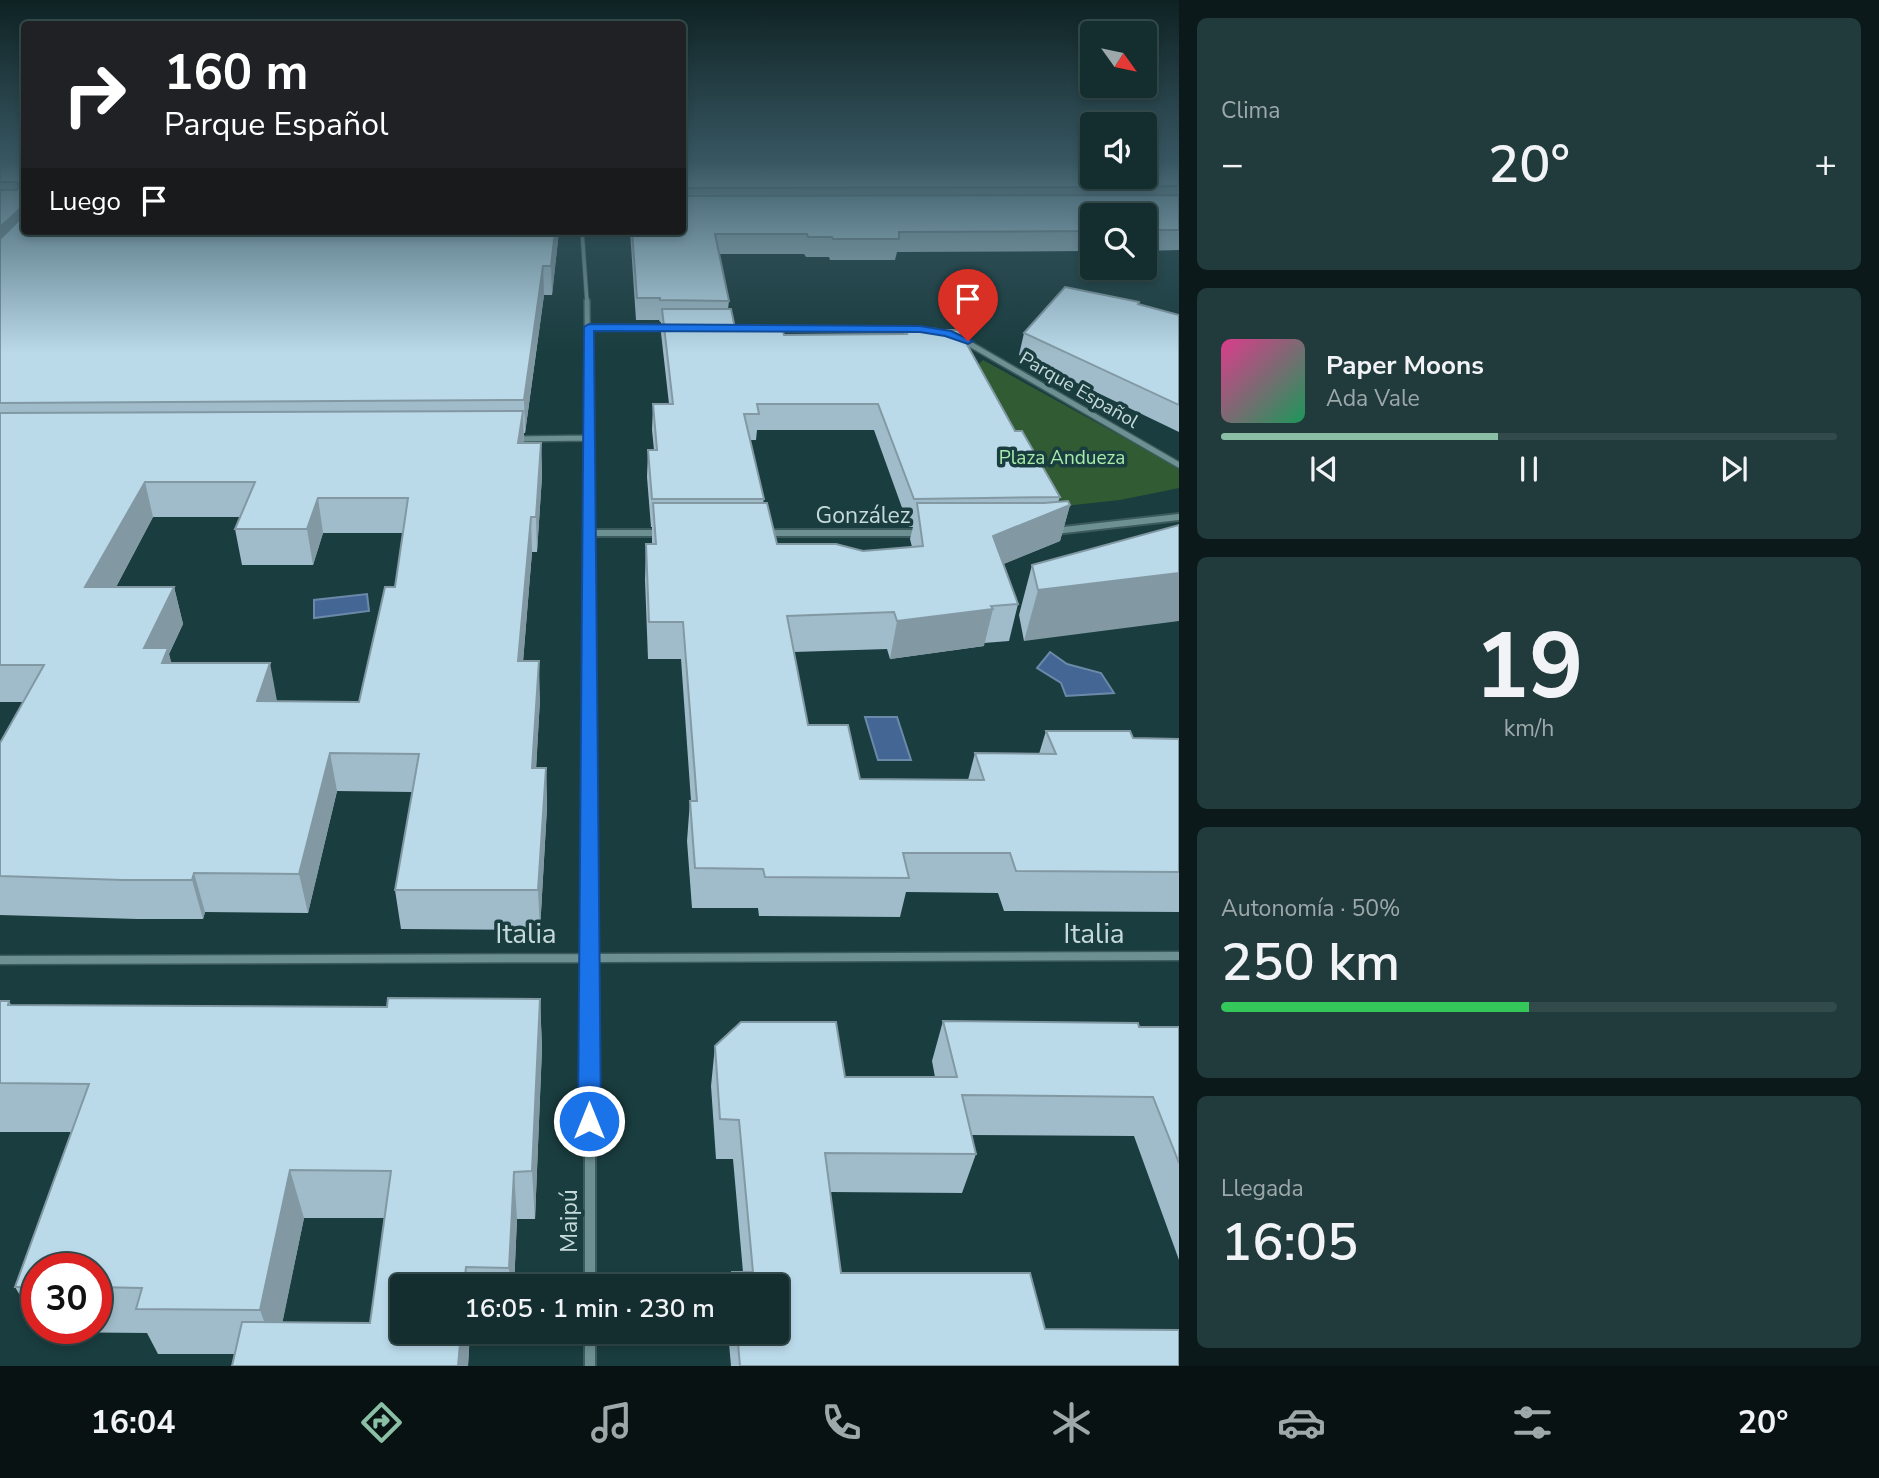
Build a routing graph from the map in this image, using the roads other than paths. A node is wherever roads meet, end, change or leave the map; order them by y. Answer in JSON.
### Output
{"nodes":[{"id":1,"x":582,"y":235,"type":"edge"},
{"id":2,"x":589,"y":327,"type":"junction"},
{"id":3,"x":677,"y":328,"type":"edge"},
{"id":4,"x":718,"y":328,"type":"edge"},
{"id":5,"x":938,"y":332,"type":"edge"},
{"id":6,"x":947,"y":333,"type":"edge"},
{"id":7,"x":504,"y":439,"type":"edge"},
{"id":8,"x":588,"y":439,"type":"junction"},
{"id":9,"x":1179,"y":465,"type":"edge"},
{"id":10,"x":1179,"y":517,"type":"edge"},
{"id":11,"x":1048,"y":531,"type":"edge"},
{"id":12,"x":587,"y":533,"type":"junction"},
{"id":13,"x":671,"y":533,"type":"edge"},
{"id":14,"x":755,"y":533,"type":"edge"},
{"id":15,"x":923,"y":533,"type":"edge"},
{"id":16,"x":589,"y":956,"type":"junction"},
{"id":17,"x":1179,"y":956,"type":"edge"},
{"id":18,"x":0,"y":960,"type":"edge"},
{"id":19,"x":590,"y":1274,"type":"edge"},
{"id":20,"x":590,"y":1344,"type":"edge"},
{"id":21,"x":590,"y":1366,"type":"edge"}],
"edges":[{"from":1,"to":2,"type":"street","name":"Maipú"},
{"from":2,"to":3,"type":"street"},
{"from":2,"to":8,"type":"street","name":"Maipú"},
{"from":4,"to":5,"type":"street"},
{"from":6,"to":9,"type":"street","name":"Parque Español"},
{"from":7,"to":8,"type":"street"},
{"from":8,"to":12,"type":"street","name":"Maipú"},
{"from":10,"to":11,"type":"street"},
{"from":12,"to":13,"type":"street"},
{"from":12,"to":16,"type":"street","name":"Maipú"},
{"from":14,"to":15,"type":"street","name":"González"},
{"from":16,"to":17,"type":"street","name":"Italia"},
{"from":16,"to":18,"type":"street","name":"Italia"},
{"from":16,"to":19,"type":"street","name":"Maipú"},
{"from":20,"to":21,"type":"street"}]}
